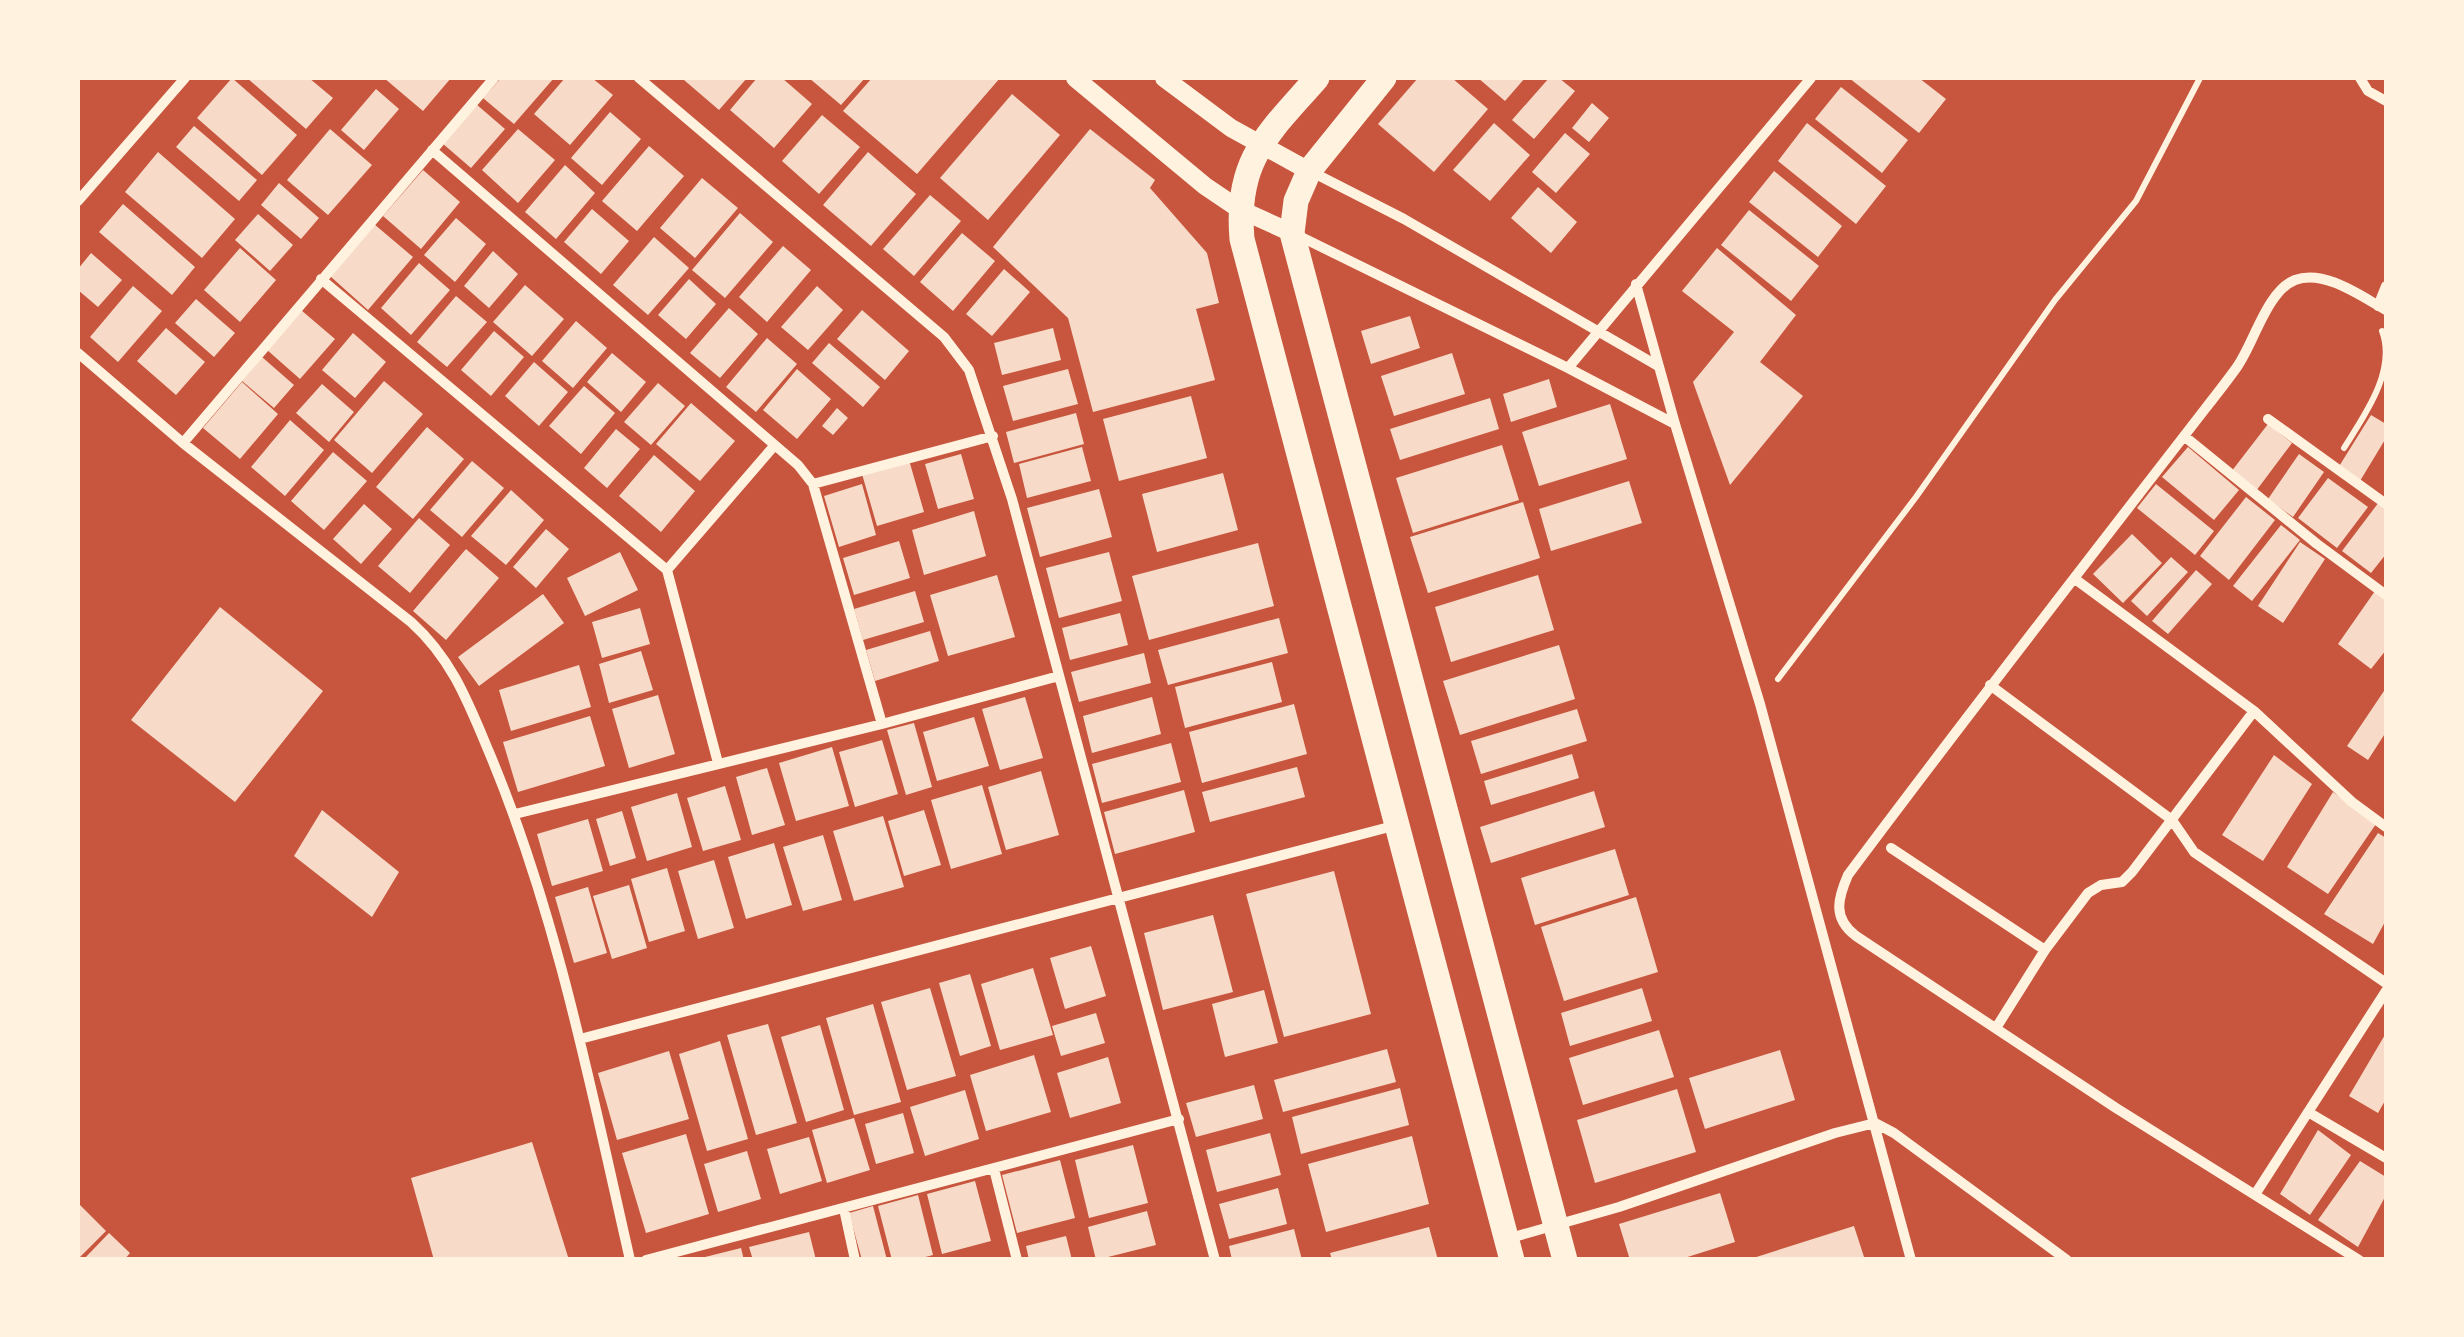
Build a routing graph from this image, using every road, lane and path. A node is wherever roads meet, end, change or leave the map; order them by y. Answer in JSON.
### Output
{"nodes":[{"id":1,"x":185,"y":78,"type":"edge"},
{"id":2,"x":494,"y":78,"type":"edge"},
{"id":3,"x":638,"y":78,"type":"edge"},
{"id":4,"x":1075,"y":78,"type":"edge"},
{"id":5,"x":1164,"y":78,"type":"edge"},
{"id":6,"x":1317,"y":78,"type":"edge"},
{"id":7,"x":1384,"y":78,"type":"edge"},
{"id":8,"x":1811,"y":78,"type":"edge"},
{"id":9,"x":2200,"y":78,"type":"edge"},
{"id":10,"x":2360,"y":78,"type":"edge"},
{"id":11,"x":2386,"y":101,"type":"edge"},
{"id":12,"x":1258,"y":145,"type":"junction"},
{"id":13,"x":432,"y":150,"type":"junction"},
{"id":14,"x":1309,"y":170,"type":"junction"},
{"id":15,"x":78,"y":200,"type":"edge"},
{"id":16,"x":1240,"y":209,"type":"junction"},
{"id":17,"x":1292,"y":233,"type":"junction"},
{"id":18,"x":321,"y":280,"type":"junction"},
{"id":19,"x":1636,"y":284,"type":"junction"},
{"id":20,"x":2386,"y":286,"type":"edge"},
{"id":21,"x":2382,"y":308,"type":"edge"},
{"id":22,"x":1598,"y":330,"type":"junction"},
{"id":23,"x":78,"y":353,"type":"edge"},
{"id":24,"x":1658,"y":366,"type":"junction"},
{"id":25,"x":1568,"y":368,"type":"junction"},
{"id":26,"x":2268,"y":419,"type":"dead end"},
{"id":27,"x":1675,"y":424,"type":"junction"},
{"id":28,"x":993,"y":436,"type":"junction"},
{"id":29,"x":2184,"y":436,"type":"junction"},
{"id":30,"x":183,"y":443,"type":"junction"},
{"id":31,"x":774,"y":446,"type":"junction"},
{"id":32,"x":2332,"y":467,"type":"junction"},
{"id":33,"x":812,"y":484,"type":"junction"},
{"id":34,"x":2386,"y":504,"type":"edge"},
{"id":35,"x":666,"y":570,"type":"junction"},
{"id":36,"x":2075,"y":579,"type":"junction"},
{"id":37,"x":2386,"y":594,"type":"edge"},
{"id":38,"x":1058,"y":676,"type":"junction"},
{"id":39,"x":1990,"y":685,"type":"junction"},
{"id":40,"x":1760,"y":704,"type":"junction"},
{"id":41,"x":2254,"y":711,"type":"junction"},
{"id":42,"x":882,"y":724,"type":"junction"},
{"id":43,"x":718,"y":762,"type":"junction"},
{"id":44,"x":515,"y":814,"type":"junction"},
{"id":45,"x":2172,"y":820,"type":"junction"},
{"id":46,"x":1397,"y":825,"type":"junction"},
{"id":47,"x":2386,"y":827,"type":"edge"},
{"id":48,"x":1891,"y":848,"type":"dead end"},
{"id":49,"x":1117,"y":900,"type":"junction"},
{"id":50,"x":2046,"y":950,"type":"junction"},
{"id":51,"x":2386,"y":983,"type":"edge"},
{"id":52,"x":2386,"y":991,"type":"edge"},
{"id":53,"x":1996,"y":1028,"type":"junction"},
{"id":54,"x":580,"y":1039,"type":"junction"},
{"id":55,"x":2308,"y":1112,"type":"junction"},
{"id":56,"x":1179,"y":1120,"type":"junction"},
{"id":57,"x":1875,"y":1123,"type":"junction"},
{"id":58,"x":2386,"y":1158,"type":"edge"},
{"id":59,"x":994,"y":1169,"type":"junction"},
{"id":60,"x":2256,"y":1193,"type":"junction"},
{"id":61,"x":844,"y":1209,"type":"junction"},
{"id":62,"x":1556,"y":1224,"type":"junction"},
{"id":63,"x":1510,"y":1249,"type":"edge"},
{"id":64,"x":630,"y":1260,"type":"edge"},
{"id":65,"x":646,"y":1260,"type":"edge"},
{"id":66,"x":855,"y":1260,"type":"edge"},
{"id":67,"x":1016,"y":1260,"type":"edge"},
{"id":68,"x":1214,"y":1260,"type":"edge"},
{"id":69,"x":1565,"y":1260,"type":"edge"},
{"id":70,"x":1911,"y":1260,"type":"edge"},
{"id":71,"x":2067,"y":1260,"type":"edge"},
{"id":72,"x":2360,"y":1260,"type":"edge"}],
"edges":[{"from":1,"to":15,"type":"street"},
{"from":2,"to":13,"type":"street"},
{"from":3,"to":28,"type":"street"},
{"from":4,"to":16,"type":"street"},
{"from":5,"to":12,"type":"street"},
{"from":6,"to":12,"type":"main road"},
{"from":7,"to":14,"type":"main road"},
{"from":8,"to":19,"type":"street"},
{"from":9,"to":40,"type":"path"},
{"from":10,"to":11,"type":"street"},
{"from":12,"to":14,"type":"street"},
{"from":12,"to":16,"type":"main road"},
{"from":13,"to":18,"type":"street"},
{"from":13,"to":31,"type":"street"},
{"from":14,"to":17,"type":"main road"},
{"from":14,"to":22,"type":"street"},
{"from":16,"to":17,"type":"street"},
{"from":16,"to":46,"type":"main road"},
{"from":17,"to":25,"type":"street"},
{"from":17,"to":62,"type":"main road"},
{"from":18,"to":30,"type":"street"},
{"from":18,"to":35,"type":"street"},
{"from":19,"to":22,"type":"street"},
{"from":19,"to":24,"type":"street"},
{"from":20,"to":21,"type":"street"},
{"from":21,"to":29,"type":"street"},
{"from":21,"to":32,"type":"path"},
{"from":22,"to":24,"type":"street"},
{"from":22,"to":25,"type":"street"},
{"from":23,"to":30,"type":"street"},
{"from":24,"to":27,"type":"street"},
{"from":25,"to":27,"type":"street"},
{"from":26,"to":32,"type":"street"},
{"from":27,"to":40,"type":"street"},
{"from":28,"to":33,"type":"street"},
{"from":28,"to":38,"type":"street"},
{"from":29,"to":36,"type":"street"},
{"from":29,"to":37,"type":"street"},
{"from":30,"to":44,"type":"street"},
{"from":31,"to":33,"type":"street"},
{"from":31,"to":35,"type":"street"},
{"from":32,"to":34,"type":"street"},
{"from":33,"to":42,"type":"street"},
{"from":35,"to":43,"type":"street"},
{"from":36,"to":39,"type":"street"},
{"from":36,"to":41,"type":"street"},
{"from":38,"to":42,"type":"street"},
{"from":38,"to":49,"type":"street"},
{"from":39,"to":45,"type":"street"},
{"from":39,"to":53,"type":"street"},
{"from":40,"to":57,"type":"street"},
{"from":41,"to":45,"type":"street"},
{"from":41,"to":47,"type":"street"},
{"from":42,"to":43,"type":"street"},
{"from":43,"to":44,"type":"street"},
{"from":44,"to":54,"type":"street"},
{"from":45,"to":50,"type":"street"},
{"from":45,"to":51,"type":"street"},
{"from":46,"to":49,"type":"street"},
{"from":46,"to":63,"type":"main road"},
{"from":48,"to":50,"type":"street"},
{"from":49,"to":54,"type":"street"},
{"from":49,"to":56,"type":"street"},
{"from":50,"to":53,"type":"street"},
{"from":52,"to":55,"type":"street"},
{"from":53,"to":60,"type":"street"},
{"from":54,"to":64,"type":"street"},
{"from":55,"to":58,"type":"street"},
{"from":55,"to":60,"type":"street"},
{"from":56,"to":59,"type":"street"},
{"from":56,"to":68,"type":"street"},
{"from":57,"to":62,"type":"street"},
{"from":57,"to":70,"type":"street"},
{"from":57,"to":71,"type":"street"},
{"from":59,"to":61,"type":"street"},
{"from":59,"to":67,"type":"street"},
{"from":60,"to":72,"type":"street"},
{"from":61,"to":65,"type":"street"},
{"from":61,"to":66,"type":"street"},
{"from":62,"to":63,"type":"street"},
{"from":62,"to":69,"type":"main road"}]}
